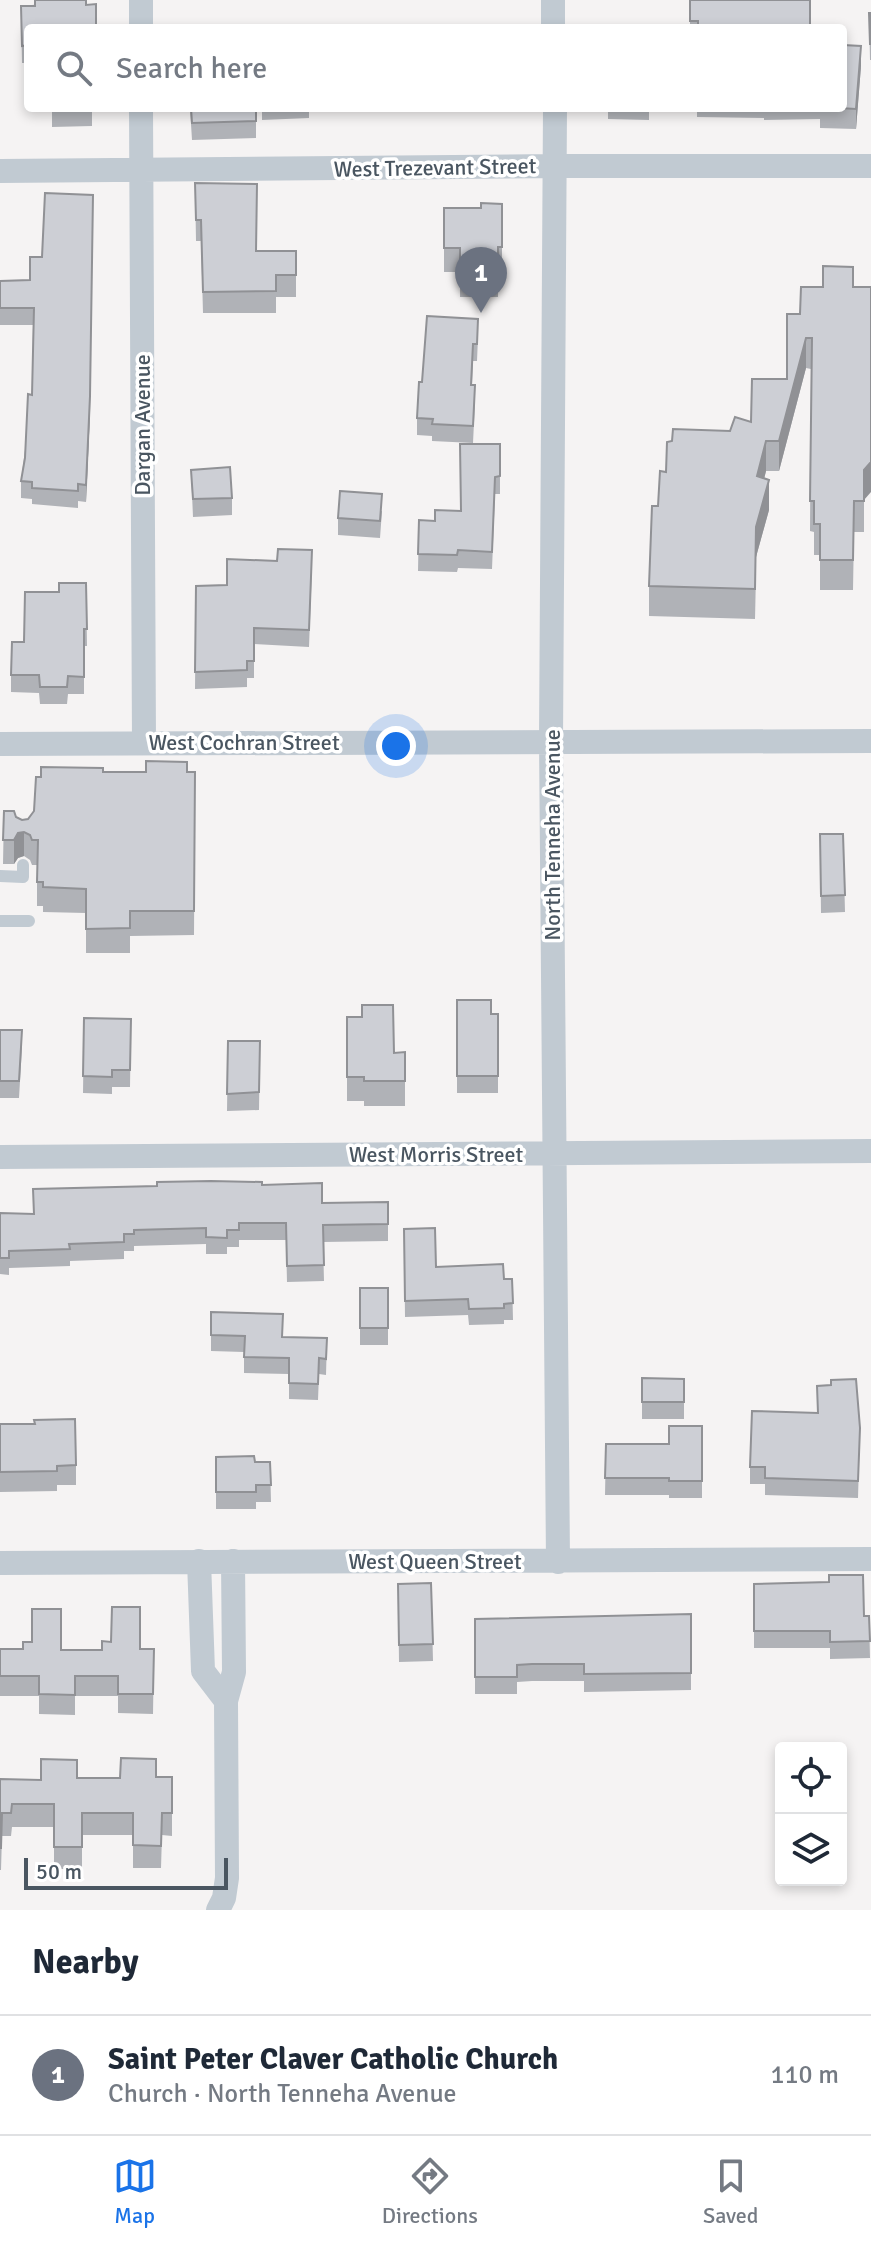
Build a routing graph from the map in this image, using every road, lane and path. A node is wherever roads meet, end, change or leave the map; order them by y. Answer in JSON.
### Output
{"nodes":[{"id":1,"x":141,"y":0,"type":"edge"},
{"id":2,"x":553,"y":0,"type":"edge"},
{"id":3,"x":141,"y":24,"type":"edge"},
{"id":4,"x":553,"y":24,"type":"edge"},
{"id":5,"x":141,"y":112,"type":"edge"},
{"id":6,"x":555,"y":112,"type":"edge"},
{"id":7,"x":556,"y":166,"type":"junction"},
{"id":8,"x":871,"y":166,"type":"edge"},
{"id":9,"x":0,"y":171,"type":"edge"},
{"id":10,"x":140,"y":171,"type":"junction"},
{"id":11,"x":551,"y":740,"type":"junction"},
{"id":12,"x":871,"y":741,"type":"edge"},
{"id":13,"x":144,"y":743,"type":"junction"},
{"id":14,"x":0,"y":744,"type":"edge"},
{"id":15,"x":23,"y":865,"type":"dead end"},
{"id":16,"x":0,"y":876,"type":"edge"},
{"id":17,"x":0,"y":921,"type":"edge"},
{"id":18,"x":29,"y":921,"type":"dead end"},
{"id":19,"x":871,"y":1151,"type":"edge"},
{"id":20,"x":554,"y":1154,"type":"junction"},
{"id":21,"x":0,"y":1157,"type":"edge"},
{"id":22,"x":871,"y":1559,"type":"edge"},
{"id":23,"x":199,"y":1561,"type":"junction"},
{"id":24,"x":233,"y":1561,"type":"junction"},
{"id":25,"x":558,"y":1562,"type":"junction"},
{"id":26,"x":0,"y":1563,"type":"edge"},
{"id":27,"x":226,"y":1701,"type":"junction"},
{"id":28,"x":218,"y":1910,"type":"edge"}],
"edges":[{"from":1,"to":3,"type":"street"},
{"from":2,"to":4,"type":"street"},
{"from":5,"to":10,"type":"street","name":"Dargan Avenue"},
{"from":6,"to":7,"type":"street","name":"North Tenneha Avenue"},
{"from":7,"to":8,"type":"street","name":"West Trezevant Street"},
{"from":7,"to":10,"type":"street","name":"West Trezevant Street"},
{"from":7,"to":11,"type":"street","name":"North Tenneha Avenue"},
{"from":9,"to":10,"type":"street","name":"West Trezevant Street"},
{"from":10,"to":13,"type":"street","name":"Dargan Avenue"},
{"from":11,"to":12,"type":"street","name":"West Cochran Street"},
{"from":11,"to":13,"type":"street","name":"West Cochran Street"},
{"from":11,"to":20,"type":"street","name":"North Tenneha Avenue"},
{"from":13,"to":14,"type":"street","name":"West Cochran Street"},
{"from":15,"to":16,"type":"lane"},
{"from":17,"to":18,"type":"lane"},
{"from":19,"to":20,"type":"street","name":"West Morris Street"},
{"from":20,"to":21,"type":"street","name":"West Morris Street"},
{"from":20,"to":25,"type":"street","name":"North Tenneha Avenue"},
{"from":22,"to":25,"type":"street","name":"West Queen Street"},
{"from":23,"to":24,"type":"street","name":"West Queen Street"},
{"from":23,"to":26,"type":"street","name":"West Queen Street"},
{"from":23,"to":27,"type":"street"},
{"from":24,"to":25,"type":"street","name":"West Queen Street"},
{"from":24,"to":27,"type":"street"},
{"from":27,"to":28,"type":"street"}]}
